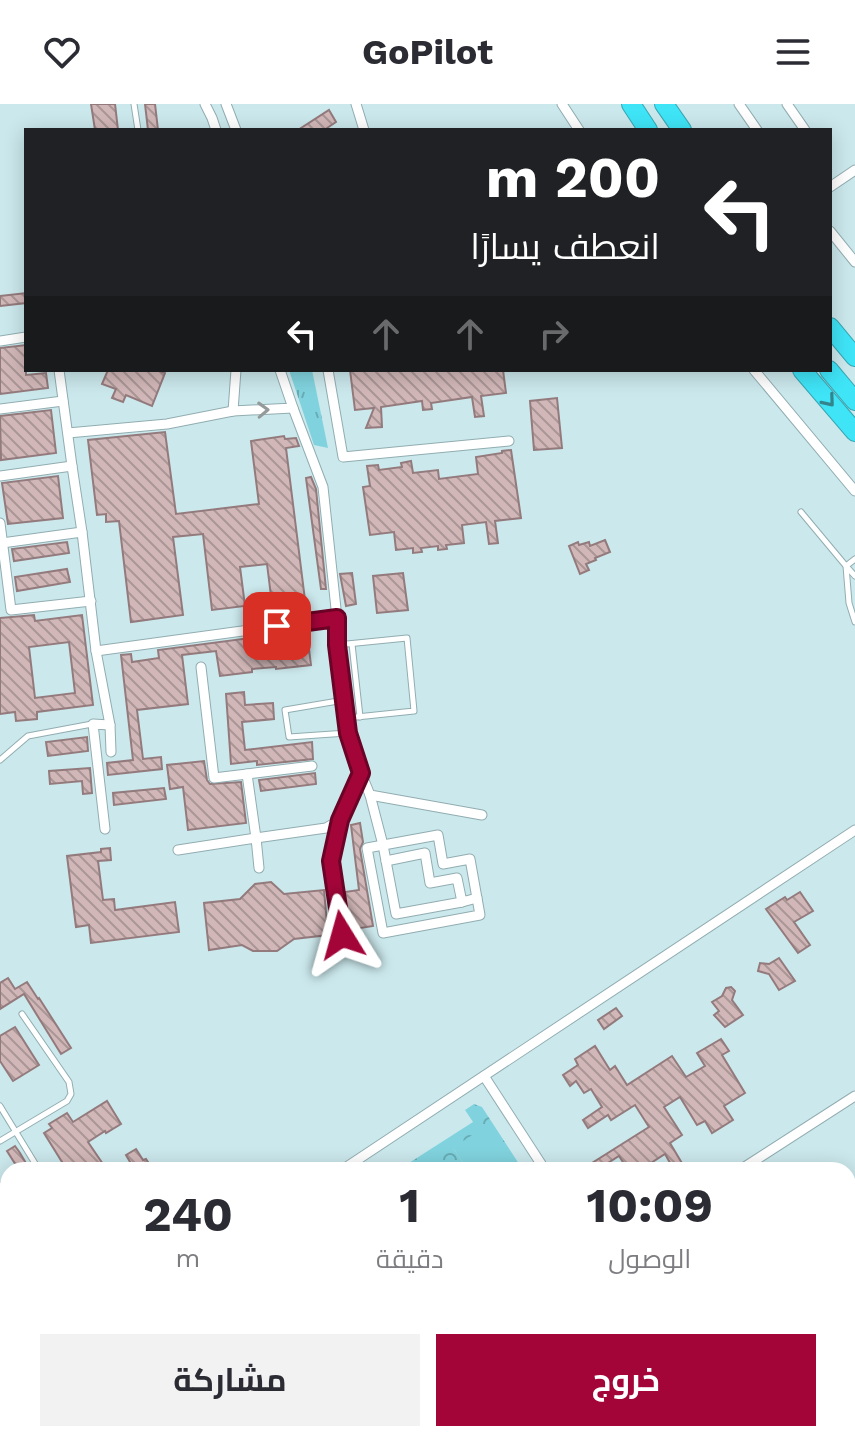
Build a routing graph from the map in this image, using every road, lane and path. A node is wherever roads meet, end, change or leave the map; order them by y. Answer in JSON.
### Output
{"nodes":[{"id":1,"x":134,"y":104,"type":"edge"},
{"id":2,"x":205,"y":104,"type":"edge"},
{"id":3,"x":226,"y":104,"type":"edge"},
{"id":4,"x":356,"y":104,"type":"edge"},
{"id":5,"x":562,"y":104,"type":"edge"},
{"id":6,"x":631,"y":104,"type":"edge"},
{"id":7,"x":664,"y":104,"type":"edge"},
{"id":8,"x":787,"y":104,"type":"edge"},
{"id":9,"x":741,"y":105,"type":"edge"},
{"id":10,"x":138,"y":128,"type":"edge"},
{"id":11,"x":215,"y":128,"type":"edge"},
{"id":12,"x":235,"y":128,"type":"edge"},
{"id":13,"x":363,"y":128,"type":"edge"},
{"id":14,"x":578,"y":128,"type":"edge"},
{"id":15,"x":647,"y":128,"type":"edge"},
{"id":16,"x":681,"y":128,"type":"edge"},
{"id":17,"x":756,"y":128,"type":"edge"},
{"id":18,"x":804,"y":128,"type":"edge"},
{"id":19,"x":855,"y":170,"type":"edge"},
{"id":20,"x":832,"y":186,"type":"edge"},
{"id":21,"x":832,"y":233,"type":"edge"},
{"id":22,"x":855,"y":262,"type":"edge"},
{"id":23,"x":832,"y":329,"type":"edge"},
{"id":24,"x":24,"y":337,"type":"edge"},
{"id":25,"x":0,"y":341,"type":"edge"},
{"id":26,"x":855,"y":357,"type":"edge"},
{"id":27,"x":59,"y":372,"type":"edge"},
{"id":28,"x":236,"y":372,"type":"edge"},
{"id":29,"x":281,"y":372,"type":"edge"},
{"id":30,"x":328,"y":372,"type":"edge"},
{"id":31,"x":756,"y":372,"type":"edge"},
{"id":32,"x":804,"y":372,"type":"edge"},
{"id":33,"x":831,"y":372,"type":"edge"},
{"id":34,"x":63,"y":401,"type":"junction"},
{"id":35,"x":855,"y":401,"type":"edge"},
{"id":36,"x":293,"y":408,"type":"junction"},
{"id":37,"x":0,"y":409,"type":"edge"},
{"id":38,"x":233,"y":411,"type":"junction"},
{"id":39,"x":855,"y":432,"type":"edge"},
{"id":40,"x":68,"y":433,"type":"junction"},
{"id":41,"x":509,"y":441,"type":"dead end"},
{"id":42,"x":72,"y":466,"type":"junction"},
{"id":43,"x":0,"y":476,"type":"edge"},
{"id":44,"x":855,"y":491,"type":"edge"},
{"id":45,"x":801,"y":512,"type":"dead end"},
{"id":46,"x":0,"y":523,"type":"edge"},
{"id":47,"x":82,"y":532,"type":"junction"},
{"id":48,"x":2,"y":543,"type":"junction"},
{"id":49,"x":855,"y":559,"type":"edge"},
{"id":50,"x":846,"y":566,"type":"junction"},
{"id":51,"x":855,"y":576,"type":"edge"},
{"id":52,"x":91,"y":601,"type":"junction"},
{"id":53,"x":337,"y":618,"type":"junction"},
{"id":54,"x":855,"y":622,"type":"edge"},
{"id":55,"x":352,"y":644,"type":"junction"},
{"id":56,"x":337,"y":645,"type":"junction"},
{"id":57,"x":96,"y":651,"type":"junction"},
{"id":58,"x":201,"y":667,"type":"dead end"},
{"id":59,"x":344,"y":700,"type":"junction"},
{"id":60,"x":360,"y":717,"type":"junction"},
{"id":61,"x":346,"y":718,"type":"junction"},
{"id":62,"x":93,"y":724,"type":"junction"},
{"id":63,"x":110,"y":725,"type":"junction"},
{"id":64,"x":348,"y":733,"type":"junction"},
{"id":65,"x":111,"y":752,"type":"dead end"},
{"id":66,"x":0,"y":760,"type":"edge"},
{"id":67,"x":312,"y":766,"type":"dead end"},
{"id":68,"x":361,"y":773,"type":"junction"},
{"id":69,"x":247,"y":774,"type":"junction"},
{"id":70,"x":370,"y":795,"type":"junction"},
{"id":71,"x":482,"y":815,"type":"dead end"},
{"id":72,"x":340,"y":820,"type":"junction"},
{"id":73,"x":105,"y":829,"type":"dead end"},
{"id":74,"x":855,"y":830,"type":"edge"},
{"id":75,"x":256,"y":838,"type":"junction"},
{"id":76,"x":383,"y":845,"type":"junction"},
{"id":77,"x":178,"y":850,"type":"dead end"},
{"id":78,"x":386,"y":861,"type":"junction"},
{"id":79,"x":259,"y":868,"type":"dead end"},
{"id":80,"x":477,"y":898,"type":"junction"},
{"id":81,"x":462,"y":902,"type":"junction"},
{"id":82,"x":342,"y":935,"type":"dead end"},
{"id":83,"x":22,"y":1014,"type":"dead end"},
{"id":84,"x":484,"y":1076,"type":"junction"},
{"id":85,"x":855,"y":1096,"type":"edge"},
{"id":86,"x":0,"y":1106,"type":"edge"},
{"id":87,"x":16,"y":1132,"type":"junction"},
{"id":88,"x":0,"y":1141,"type":"edge"},
{"id":89,"x":34,"y":1162,"type":"edge"},
{"id":90,"x":354,"y":1162,"type":"edge"},
{"id":91,"x":540,"y":1162,"type":"edge"},
{"id":92,"x":752,"y":1162,"type":"edge"}],
"edges":[{"from":1,"to":10,"type":"lane"},
{"from":2,"to":11,"type":"street"},
{"from":3,"to":12,"type":"street"},
{"from":4,"to":13,"type":"street"},
{"from":5,"to":14,"type":"street"},
{"from":6,"to":15,"type":"highway"},
{"from":7,"to":16,"type":"highway"},
{"from":8,"to":18,"type":"street"},
{"from":9,"to":17,"type":"street"},
{"from":19,"to":20,"type":"street"},
{"from":21,"to":22,"type":"street"},
{"from":23,"to":26,"type":"highway"},
{"from":24,"to":25,"type":"street"},
{"from":27,"to":34,"type":"street"},
{"from":28,"to":38,"type":"street"},
{"from":29,"to":36,"type":"street"},
{"from":30,"to":41,"type":"street"},
{"from":31,"to":44,"type":"street"},
{"from":32,"to":39,"type":"highway","one_way":true},
{"from":33,"to":35,"type":"highway"},
{"from":34,"to":37,"type":"street"},
{"from":34,"to":40,"type":"street"},
{"from":38,"to":36,"type":"street","one_way":true},
{"from":36,"to":53,"type":"street"},
{"from":38,"to":40,"type":"street"},
{"from":40,"to":42,"type":"street"},
{"from":42,"to":43,"type":"street"},
{"from":42,"to":47,"type":"street"},
{"from":45,"to":50,"type":"lane"},
{"from":46,"to":48,"type":"street"},
{"from":47,"to":48,"type":"street"},
{"from":47,"to":52,"type":"street"},
{"from":48,"to":52,"type":"street"},
{"from":49,"to":50,"type":"lane"},
{"from":50,"to":51,"type":"lane"},
{"from":50,"to":54,"type":"lane"},
{"from":52,"to":57,"type":"street"},
{"from":53,"to":56,"type":"street"},
{"from":53,"to":57,"type":"street"},
{"from":55,"to":56,"type":"lane"},
{"from":55,"to":60,"type":"lane"},
{"from":55,"to":60,"type":"lane"},
{"from":56,"to":59,"type":"street"},
{"from":57,"to":63,"type":"street"},
{"from":58,"to":69,"type":"street"},
{"from":59,"to":61,"type":"street"},
{"from":59,"to":64,"type":"lane"},
{"from":60,"to":61,"type":"lane"},
{"from":61,"to":64,"type":"street"},
{"from":62,"to":63,"type":"street"},
{"from":62,"to":66,"type":"lane"},
{"from":62,"to":73,"type":"street"},
{"from":63,"to":65,"type":"street"},
{"from":64,"to":68,"type":"street"},
{"from":67,"to":69,"type":"street"},
{"from":68,"to":70,"type":"street"},
{"from":68,"to":72,"type":"street"},
{"from":69,"to":75,"type":"street"},
{"from":70,"to":71,"type":"street"},
{"from":70,"to":76,"type":"street"},
{"from":72,"to":75,"type":"street"},
{"from":72,"to":82,"type":"street"},
{"from":74,"to":84,"type":"street"},
{"from":75,"to":77,"type":"street"},
{"from":75,"to":79,"type":"street"},
{"from":76,"to":78,"type":"street"},
{"from":76,"to":80,"type":"street"},
{"from":76,"to":80,"type":"street"},
{"from":78,"to":81,"type":"street"},
{"from":78,"to":81,"type":"street"},
{"from":80,"to":81,"type":"street"},
{"from":83,"to":87,"type":"lane"},
{"from":84,"to":90,"type":"street"},
{"from":84,"to":91,"type":"street"},
{"from":85,"to":92,"type":"street"},
{"from":86,"to":87,"type":"lane"},
{"from":87,"to":88,"type":"lane"},
{"from":87,"to":89,"type":"lane"}]}
